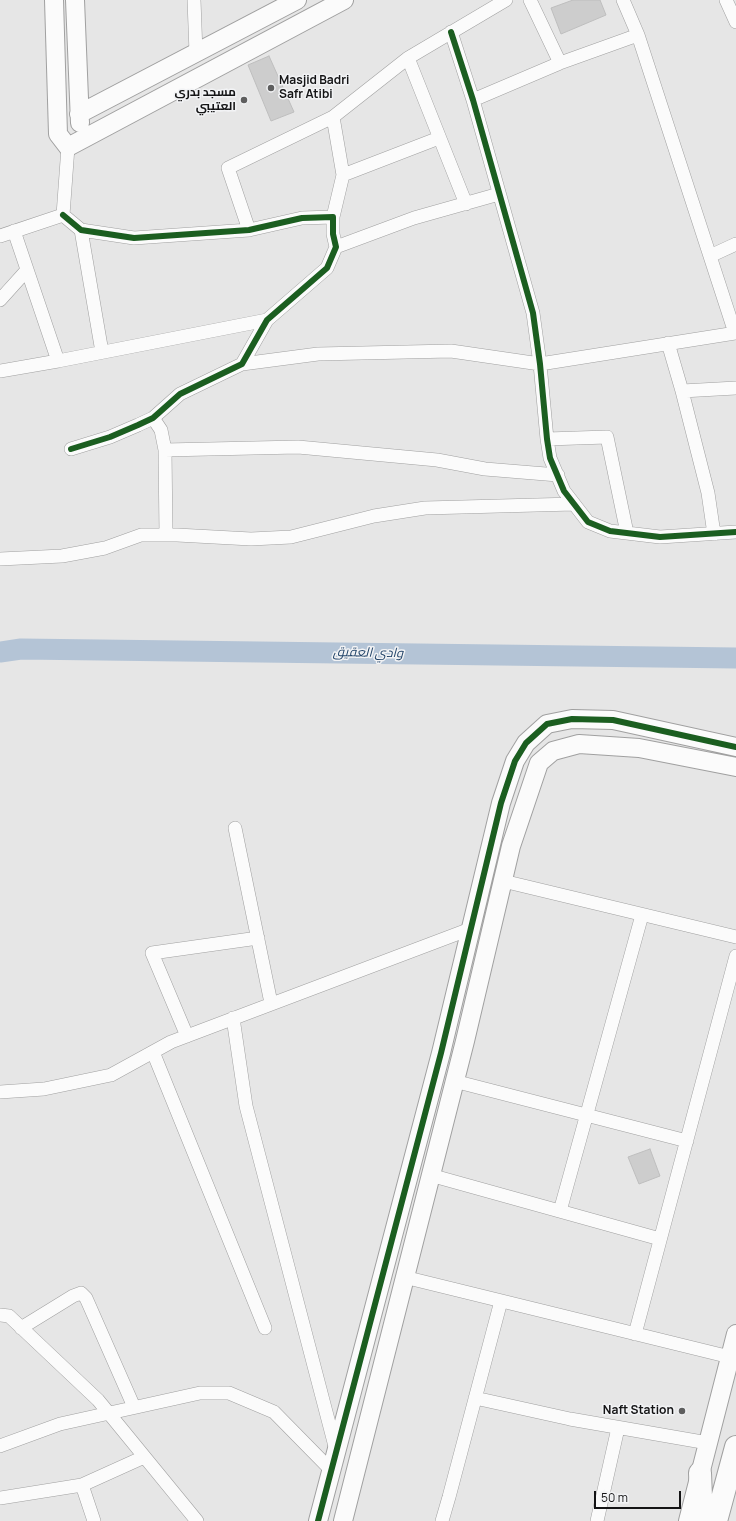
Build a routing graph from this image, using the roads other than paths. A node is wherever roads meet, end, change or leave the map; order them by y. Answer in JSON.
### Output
{"nodes":[{"id":1,"x":54,"y":0,"type":"edge"},
{"id":2,"x":75,"y":0,"type":"edge"},
{"id":3,"x":194,"y":0,"type":"edge"},
{"id":4,"x":297,"y":0,"type":"edge"},
{"id":5,"x":344,"y":0,"type":"edge"},
{"id":6,"x":506,"y":0,"type":"edge"},
{"id":7,"x":530,"y":0,"type":"edge"},
{"id":8,"x":623,"y":0,"type":"edge"},
{"id":9,"x":726,"y":0,"type":"edge"},
{"id":10,"x":736,"y":22,"type":"edge"},
{"id":11,"x":451,"y":32,"type":"junction"},
{"id":12,"x":638,"y":35,"type":"junction"},
{"id":13,"x":196,"y":53,"type":"junction"},
{"id":14,"x":408,"y":58,"type":"junction"},
{"id":15,"x":560,"y":62,"type":"junction"},
{"id":16,"x":473,"y":100,"type":"junction"},
{"id":17,"x":79,"y":114,"type":"junction"},
{"id":18,"x":333,"y":117,"type":"junction"},
{"id":19,"x":439,"y":138,"type":"junction"},
{"id":20,"x":74,"y":144,"type":"junction"},
{"id":21,"x":343,"y":175,"type":"junction"},
{"id":22,"x":499,"y":194,"type":"junction"},
{"id":23,"x":466,"y":204,"type":"junction"},
{"id":24,"x":63,"y":215,"type":"junction"},
{"id":25,"x":333,"y":217,"type":"junction"},
{"id":26,"x":81,"y":230,"type":"junction"},
{"id":27,"x":249,"y":230,"type":"junction"},
{"id":28,"x":14,"y":231,"type":"junction"},
{"id":29,"x":0,"y":236,"type":"edge"},
{"id":30,"x":736,"y":244,"type":"edge"},
{"id":31,"x":336,"y":247,"type":"junction"},
{"id":32,"x":710,"y":256,"type":"junction"},
{"id":33,"x":27,"y":270,"type":"junction"},
{"id":34,"x":0,"y":300,"type":"edge"},
{"id":35,"x":267,"y":320,"type":"junction"},
{"id":36,"x":736,"y":333,"type":"edge"},
{"id":37,"x":668,"y":343,"type":"junction"},
{"id":38,"x":102,"y":352,"type":"junction"},
{"id":39,"x":58,"y":361,"type":"junction"},
{"id":40,"x":242,"y":364,"type":"junction"},
{"id":41,"x":540,"y":364,"type":"junction"},
{"id":42,"x":0,"y":371,"type":"edge"},
{"id":43,"x":736,"y":388,"type":"edge"},
{"id":44,"x":682,"y":391,"type":"junction"},
{"id":45,"x":152,"y":418,"type":"junction"},
{"id":46,"x":547,"y":439,"type":"junction"},
{"id":47,"x":71,"y":449,"type":"dead end"},
{"id":48,"x":165,"y":450,"type":"junction"},
{"id":49,"x":558,"y":475,"type":"junction"},
{"id":50,"x":574,"y":504,"type":"junction"},
{"id":51,"x":736,"y":532,"type":"edge"},
{"id":52,"x":627,"y":533,"type":"junction"},
{"id":53,"x":714,"y":534,"type":"junction"},
{"id":54,"x":166,"y":535,"type":"junction"},
{"id":55,"x":0,"y":559,"type":"edge"},
{"id":56,"x":736,"y":747,"type":"edge"},
{"id":57,"x":736,"y":767,"type":"edge"},
{"id":58,"x":235,"y":828,"type":"dead end"},
{"id":59,"x":503,"y":881,"type":"junction"},
{"id":60,"x":642,"y":914,"type":"junction"},
{"id":61,"x":470,"y":929,"type":"junction"},
{"id":62,"x":736,"y":937,"type":"edge"},
{"id":63,"x":258,"y":938,"type":"junction"},
{"id":64,"x":736,"y":956,"type":"edge"},
{"id":65,"x":271,"y":1004,"type":"junction"},
{"id":66,"x":233,"y":1018,"type":"junction"},
{"id":67,"x":187,"y":1036,"type":"junction"},
{"id":68,"x":153,"y":1052,"type":"junction"},
{"id":69,"x":454,"y":1081,"type":"junction"},
{"id":70,"x":0,"y":1092,"type":"edge"},
{"id":71,"x":586,"y":1116,"type":"junction"},
{"id":72,"x":419,"y":1136,"type":"junction"},
{"id":73,"x":440,"y":1139,"type":"junction"},
{"id":74,"x":687,"y":1141,"type":"junction"},
{"id":75,"x":430,"y":1175,"type":"junction"},
{"id":76,"x":560,"y":1211,"type":"junction"},
{"id":77,"x":660,"y":1239,"type":"junction"},
{"id":78,"x":404,"y":1277,"type":"junction"},
{"id":79,"x":501,"y":1301,"type":"junction"},
{"id":80,"x":3,"y":1318,"type":"edge"},
{"id":81,"x":21,"y":1328,"type":"junction"},
{"id":82,"x":265,"y":1328,"type":"dead end"},
{"id":83,"x":635,"y":1334,"type":"junction"},
{"id":84,"x":736,"y":1334,"type":"edge"},
{"id":85,"x":730,"y":1357,"type":"junction"},
{"id":86,"x":475,"y":1398,"type":"junction"},
{"id":87,"x":134,"y":1408,"type":"junction"},
{"id":88,"x":110,"y":1414,"type":"junction"},
{"id":89,"x":618,"y":1428,"type":"junction"},
{"id":90,"x":708,"y":1443,"type":"junction"},
{"id":91,"x":0,"y":1446,"type":"edge"},
{"id":92,"x":736,"y":1447,"type":"edge"},
{"id":93,"x":336,"y":1450,"type":"junction"},
{"id":94,"x":144,"y":1457,"type":"junction"},
{"id":95,"x":331,"y":1470,"type":"junction"},
{"id":96,"x":700,"y":1473,"type":"junction"},
{"id":97,"x":82,"y":1485,"type":"junction"},
{"id":98,"x":0,"y":1498,"type":"edge"},
{"id":99,"x":94,"y":1521,"type":"edge"},
{"id":100,"x":197,"y":1521,"type":"edge"},
{"id":101,"x":318,"y":1521,"type":"edge"},
{"id":102,"x":343,"y":1521,"type":"edge"},
{"id":103,"x":442,"y":1521,"type":"edge"},
{"id":104,"x":597,"y":1521,"type":"edge"},
{"id":105,"x":688,"y":1521,"type":"edge"},
{"id":106,"x":702,"y":1521,"type":"edge"},
{"id":107,"x":716,"y":1521,"type":"edge"}],
"edges":[{"from":1,"to":20,"type":"street"},
{"from":2,"to":17,"type":"street"},
{"from":3,"to":13,"type":"street"},
{"from":4,"to":13,"type":"street"},
{"from":5,"to":20,"type":"street"},
{"from":6,"to":11,"type":"street"},
{"from":7,"to":15,"type":"street"},
{"from":8,"to":12,"type":"street"},
{"from":9,"to":10,"type":"street"},
{"from":11,"to":14,"type":"street"},
{"from":11,"to":16,"type":"street"},
{"from":12,"to":15,"type":"street"},
{"from":12,"to":32,"type":"street"},
{"from":13,"to":17,"type":"street"},
{"from":14,"to":18,"type":"street"},
{"from":14,"to":19,"type":"street"},
{"from":15,"to":16,"type":"street"},
{"from":16,"to":22,"type":"street"},
{"from":17,"to":20,"type":"street"},
{"from":18,"to":21,"type":"street"},
{"from":18,"to":27,"type":"street"},
{"from":19,"to":21,"type":"street"},
{"from":19,"to":23,"type":"street"},
{"from":20,"to":24,"type":"street"},
{"from":21,"to":25,"type":"street"},
{"from":22,"to":23,"type":"street"},
{"from":22,"to":41,"type":"street"},
{"from":23,"to":31,"type":"street"},
{"from":24,"to":26,"type":"street"},
{"from":24,"to":28,"type":"street"},
{"from":25,"to":27,"type":"street"},
{"from":25,"to":31,"type":"street"},
{"from":26,"to":27,"type":"street"},
{"from":26,"to":38,"type":"street"},
{"from":28,"to":29,"type":"street"},
{"from":28,"to":33,"type":"street"},
{"from":30,"to":32,"type":"street"},
{"from":31,"to":35,"type":"street"},
{"from":32,"to":36,"type":"street"},
{"from":33,"to":34,"type":"street"},
{"from":33,"to":39,"type":"street"},
{"from":35,"to":38,"type":"street"},
{"from":35,"to":40,"type":"street"},
{"from":36,"to":37,"type":"street"},
{"from":37,"to":41,"type":"street"},
{"from":37,"to":44,"type":"street"},
{"from":38,"to":39,"type":"street"},
{"from":39,"to":42,"type":"street"},
{"from":40,"to":41,"type":"street"},
{"from":40,"to":45,"type":"street"},
{"from":41,"to":46,"type":"street"},
{"from":43,"to":44,"type":"street"},
{"from":44,"to":53,"type":"street"},
{"from":45,"to":47,"type":"street"},
{"from":45,"to":48,"type":"street"},
{"from":46,"to":49,"type":"street"},
{"from":46,"to":52,"type":"street"},
{"from":48,"to":49,"type":"street"},
{"from":48,"to":54,"type":"street"},
{"from":49,"to":50,"type":"street"},
{"from":50,"to":52,"type":"street"},
{"from":50,"to":54,"type":"street"},
{"from":51,"to":53,"type":"street"},
{"from":52,"to":53,"type":"street"},
{"from":54,"to":55,"type":"street"},
{"from":56,"to":61,"type":"street"},
{"from":57,"to":59,"type":"street"},
{"from":58,"to":63,"type":"street"},
{"from":59,"to":60,"type":"street"},
{"from":59,"to":69,"type":"street"},
{"from":60,"to":62,"type":"street"},
{"from":60,"to":71,"type":"street"},
{"from":61,"to":65,"type":"street"},
{"from":61,"to":72,"type":"street"},
{"from":63,"to":65,"type":"street"},
{"from":63,"to":67,"type":"street"},
{"from":64,"to":74,"type":"street"},
{"from":65,"to":66,"type":"street"},
{"from":66,"to":67,"type":"street"},
{"from":66,"to":93,"type":"street"},
{"from":67,"to":68,"type":"street"},
{"from":68,"to":70,"type":"street"},
{"from":68,"to":82,"type":"street"},
{"from":69,"to":71,"type":"street"},
{"from":69,"to":73,"type":"street"},
{"from":71,"to":74,"type":"street"},
{"from":71,"to":76,"type":"street"},
{"from":72,"to":73,"type":"street"},
{"from":72,"to":93,"type":"street"},
{"from":73,"to":75,"type":"street"},
{"from":74,"to":77,"type":"street"},
{"from":75,"to":76,"type":"street"},
{"from":75,"to":78,"type":"street"},
{"from":76,"to":77,"type":"street"},
{"from":77,"to":83,"type":"street"},
{"from":78,"to":79,"type":"street"},
{"from":78,"to":102,"type":"street"},
{"from":79,"to":83,"type":"street"},
{"from":79,"to":86,"type":"street"},
{"from":80,"to":81,"type":"street"},
{"from":81,"to":87,"type":"street"},
{"from":81,"to":88,"type":"street"},
{"from":83,"to":85,"type":"street"},
{"from":84,"to":85,"type":"street"},
{"from":85,"to":90,"type":"street"},
{"from":86,"to":89,"type":"street"},
{"from":86,"to":103,"type":"street"},
{"from":87,"to":88,"type":"street"},
{"from":87,"to":95,"type":"street"},
{"from":88,"to":91,"type":"street"},
{"from":88,"to":94,"type":"street"},
{"from":89,"to":90,"type":"street"},
{"from":89,"to":104,"type":"street"},
{"from":90,"to":96,"type":"street"},
{"from":92,"to":107,"type":"highway"},
{"from":93,"to":95,"type":"street"},
{"from":94,"to":97,"type":"street"},
{"from":94,"to":100,"type":"street"},
{"from":95,"to":101,"type":"street"},
{"from":96,"to":105,"type":"street"},
{"from":96,"to":106,"type":"highway"},
{"from":97,"to":98,"type":"street"},
{"from":97,"to":99,"type":"street"}]}
